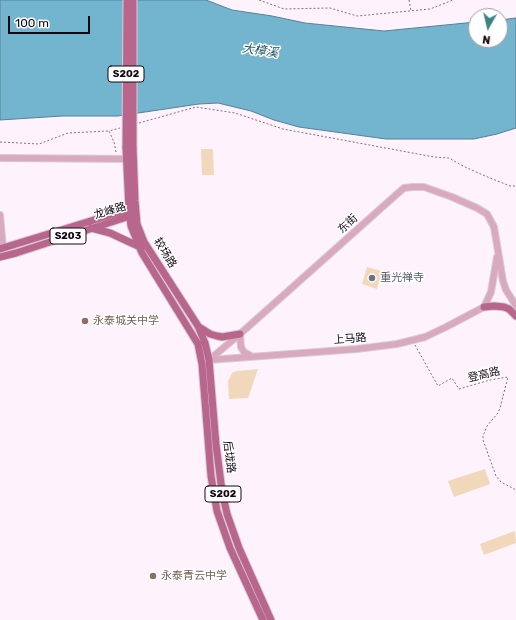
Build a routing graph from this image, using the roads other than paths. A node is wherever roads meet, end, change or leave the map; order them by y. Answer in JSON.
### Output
{"nodes":[{"id":1,"x":127,"y":0,"type":"edge"},
{"id":2,"x":133,"y":0,"type":"edge"},
{"id":3,"x":130,"y":147,"type":"junction"},
{"id":4,"x":0,"y":158,"type":"edge"},
{"id":5,"x":130,"y":159,"type":"junction"},
{"id":6,"x":132,"y":212,"type":"junction"},
{"id":7,"x":0,"y":215,"type":"edge"},
{"id":8,"x":91,"y":228,"type":"junction"},
{"id":9,"x":138,"y":246,"type":"junction"},
{"id":10,"x":2,"y":248,"type":"edge"},
{"id":11,"x":498,"y":253,"type":"junction"},
{"id":12,"x":0,"y":257,"type":"edge"},
{"id":13,"x":516,"y":306,"type":"edge"},
{"id":14,"x":484,"y":307,"type":"junction"},
{"id":15,"x":516,"y":316,"type":"edge"},
{"id":16,"x":198,"y":326,"type":"junction"},
{"id":17,"x":240,"y":334,"type":"junction"},
{"id":18,"x":253,"y":357,"type":"junction"},
{"id":19,"x":205,"y":360,"type":"junction"},
{"id":20,"x":263,"y":620,"type":"edge"},
{"id":21,"x":271,"y":620,"type":"edge"}],
"edges":[{"from":1,"to":3,"type":"main road","number":"S202","bridge":true},
{"from":2,"to":3,"type":"main road","number":"S202","bridge":true},
{"from":3,"to":5,"type":"main road","name":"较场路","number":"S202"},
{"from":4,"to":5,"type":"street"},
{"from":5,"to":6,"type":"main road","name":"较场路","number":"S202"},
{"from":6,"to":8,"type":"main road","name":"龙峰路","number":"S203"},
{"from":6,"to":9,"type":"main road","name":"较场路","number":"S202"},
{"from":6,"to":10,"type":"main road","name":"龙峰路","number":"S203"},
{"from":6,"to":16,"type":"main road","name":"较场路","number":"S202"},
{"from":7,"to":10,"type":"street"},
{"from":8,"to":9,"type":"main road"},
{"from":8,"to":12,"type":"main road","name":"龙峰路","number":"S203"},
{"from":9,"to":19,"type":"main road","name":"较场路","number":"S202"},
{"from":11,"to":13,"type":"street","name":"东街"},
{"from":11,"to":14,"type":"street"},
{"from":11,"to":17,"type":"street","name":"东街"},
{"from":14,"to":15,"type":"main road"},
{"from":14,"to":18,"type":"street","name":"上马路"},
{"from":16,"to":17,"type":"main road"},
{"from":16,"to":19,"type":"main road","name":"较场路","number":"S202"},
{"from":17,"to":18,"type":"street"},
{"from":17,"to":19,"type":"street","name":"东街"},
{"from":18,"to":19,"type":"street","name":"上马路"},
{"from":19,"to":20,"type":"main road","name":"后垅路","number":"S202"},
{"from":19,"to":21,"type":"main road","name":"后垅路","number":"S202"}]}
